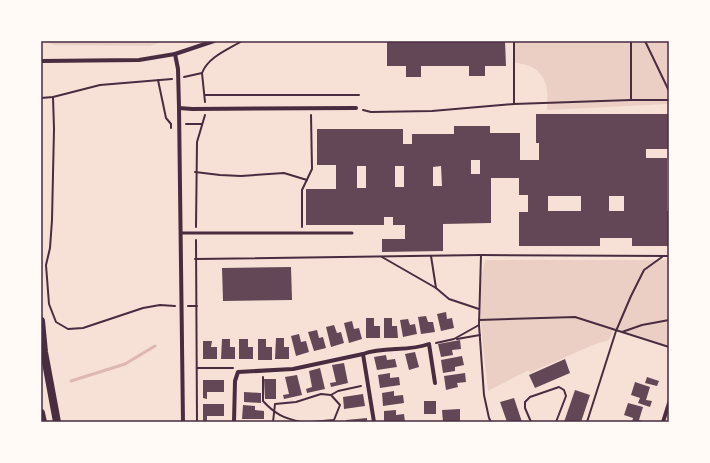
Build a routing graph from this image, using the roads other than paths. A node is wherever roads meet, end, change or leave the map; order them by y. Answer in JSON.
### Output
{"nodes":[{"id":1,"x":214,"y":41,"type":"edge"},
{"id":2,"x":175,"y":54,"type":"junction"},
{"id":3,"x":41,"y":61,"type":"edge"},
{"id":4,"x":179,"y":108,"type":"junction"},
{"id":5,"x":356,"y":108,"type":"road end"},
{"id":6,"x":182,"y":233,"type":"junction"},
{"id":7,"x":352,"y":233,"type":"dead end"},
{"id":8,"x":41,"y":321,"type":"edge"},
{"id":9,"x":42,"y":352,"type":"edge"},
{"id":10,"x":363,"y":354,"type":"junction"},
{"id":11,"x":435,"y":383,"type":"dead end"},
{"id":12,"x":669,"y":403,"type":"edge"},
{"id":13,"x":41,"y":413,"type":"edge"},
{"id":14,"x":43,"y":422,"type":"edge"},
{"id":15,"x":57,"y":422,"type":"edge"},
{"id":16,"x":183,"y":422,"type":"edge"},
{"id":17,"x":234,"y":422,"type":"edge"},
{"id":18,"x":374,"y":422,"type":"edge"},
{"id":19,"x":663,"y":422,"type":"edge"}],
"edges":[{"from":1,"to":2,"type":"street"},
{"from":2,"to":3,"type":"street"},
{"from":2,"to":4,"type":"street"},
{"from":4,"to":5,"type":"street"},
{"from":4,"to":6,"type":"street"},
{"from":6,"to":7,"type":"lane"},
{"from":6,"to":16,"type":"street"},
{"from":8,"to":9,"type":"main road"},
{"from":9,"to":15,"type":"main road"},
{"from":10,"to":11,"type":"street"},
{"from":10,"to":17,"type":"street"},
{"from":10,"to":18,"type":"street"},
{"from":12,"to":19,"type":"street"},
{"from":13,"to":14,"type":"main road"}]}
